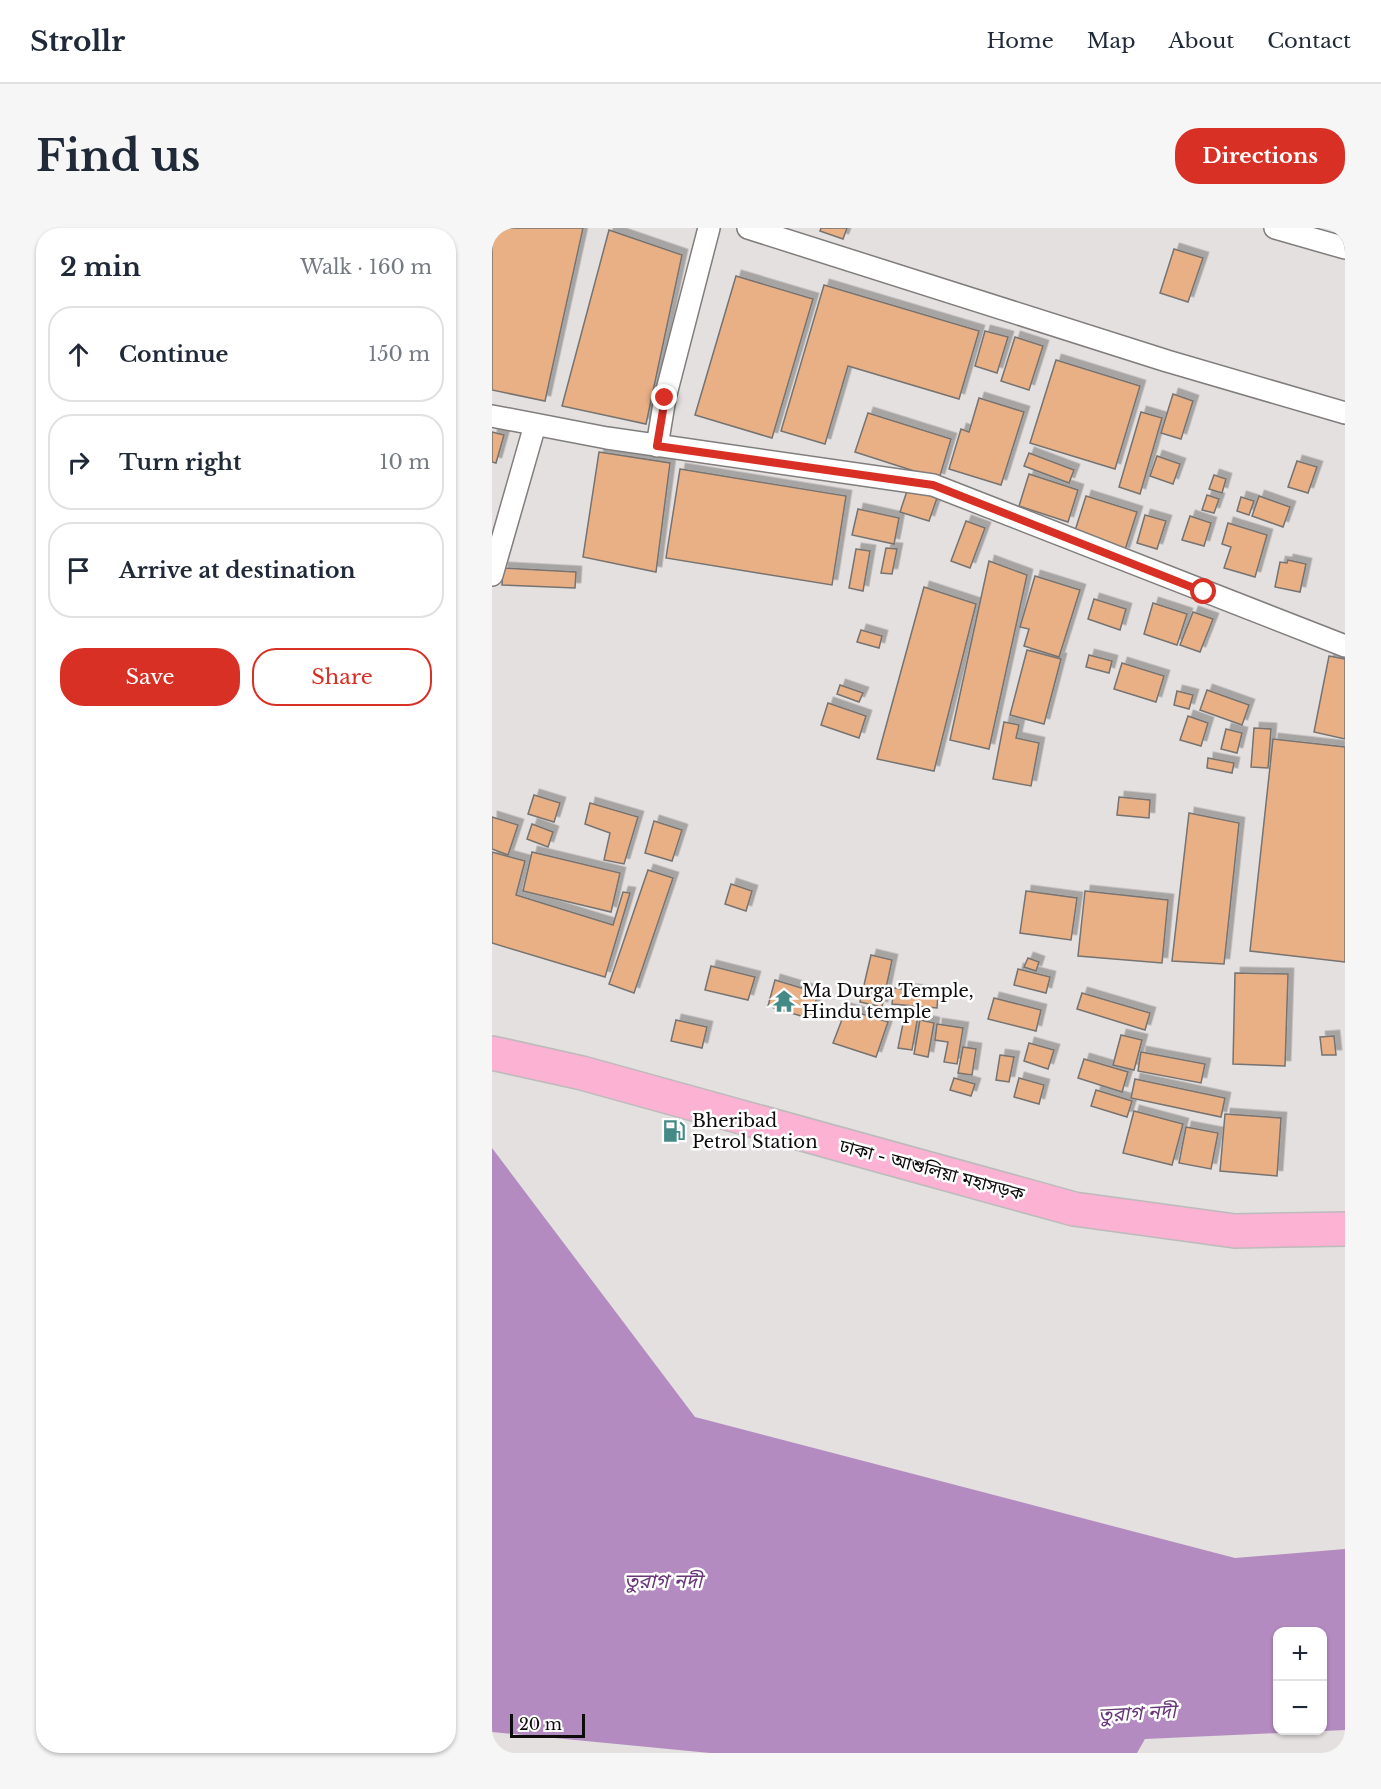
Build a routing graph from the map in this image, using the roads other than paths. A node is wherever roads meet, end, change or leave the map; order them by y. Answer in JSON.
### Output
{"nodes":[{"id":1,"x":709,"y":228,"type":"edge"},
{"id":2,"x":748,"y":228,"type":"edge"},
{"id":3,"x":1275,"y":228,"type":"edge"},
{"id":4,"x":1345,"y":248,"type":"edge"},
{"id":5,"x":1345,"y":413,"type":"edge"},
{"id":6,"x":492,"y":416,"type":"edge"},
{"id":7,"x":535,"y":424,"type":"junction"},
{"id":8,"x":657,"y":446,"type":"junction"},
{"id":9,"x":492,"y":575,"type":"edge"},
{"id":10,"x":1345,"y":646,"type":"edge"},
{"id":11,"x":492,"y":1053,"type":"edge"},
{"id":12,"x":1345,"y":1229,"type":"edge"}],
"edges":[{"from":1,"to":8,"type":"street"},
{"from":2,"to":5,"type":"street"},
{"from":3,"to":4,"type":"street"},
{"from":6,"to":7,"type":"street"},
{"from":7,"to":8,"type":"street"},
{"from":7,"to":9,"type":"street"},
{"from":8,"to":10,"type":"street"},
{"from":11,"to":12,"type":"highway","name":"ঢাকা - আশুলিয়া মহাসড়ক"}]}
